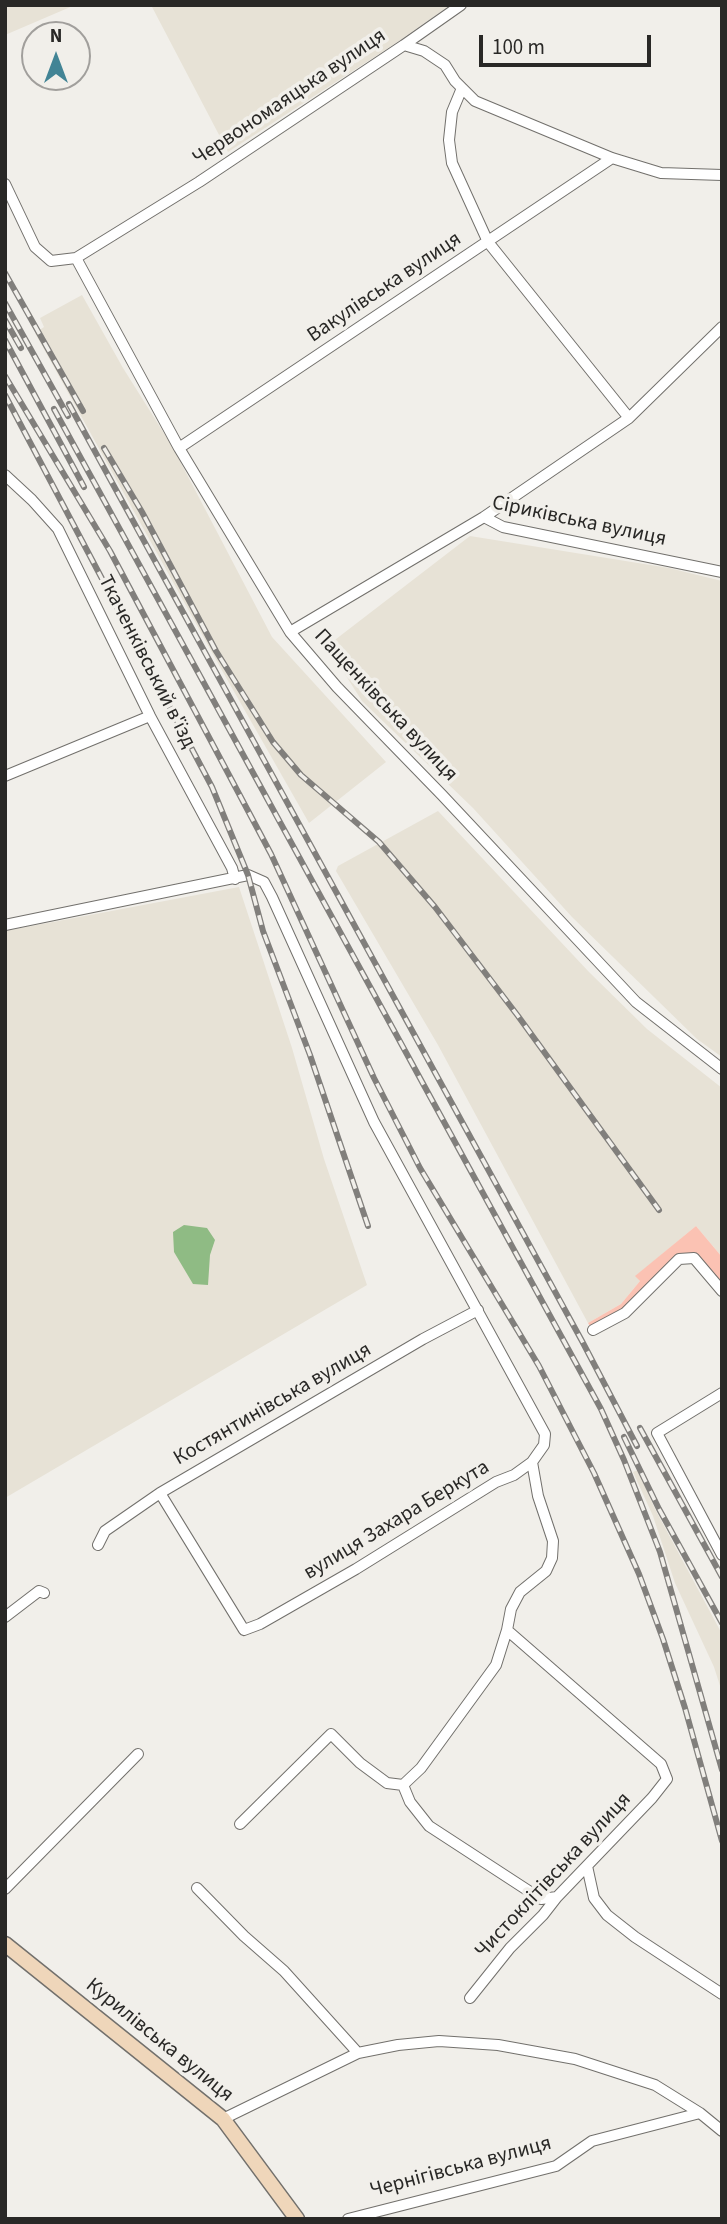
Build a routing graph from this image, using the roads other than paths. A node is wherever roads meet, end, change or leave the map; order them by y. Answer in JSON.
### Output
{"nodes":[{"id":1,"x":461,"y":5,"type":"edge"},
{"id":2,"x":404,"y":45,"type":"junction"},
{"id":3,"x":462,"y":88,"type":"junction"},
{"id":4,"x":612,"y":158,"type":"junction"},
{"id":5,"x":722,"y":175,"type":"edge"},
{"id":6,"x":5,"y":184,"type":"edge"},
{"id":7,"x":488,"y":242,"type":"junction"},
{"id":8,"x":76,"y":258,"type":"junction"},
{"id":9,"x":722,"y":327,"type":"edge"},
{"id":10,"x":629,"y":418,"type":"junction"},
{"id":11,"x":179,"y":448,"type":"junction"},
{"id":12,"x":5,"y":475,"type":"edge"},
{"id":13,"x":484,"y":517,"type":"junction"},
{"id":14,"x":722,"y":572,"type":"edge"},
{"id":15,"x":290,"y":632,"type":"junction"},
{"id":16,"x":150,"y":716,"type":"junction"},
{"id":17,"x":5,"y":776,"type":"edge"},
{"id":18,"x":235,"y":878,"type":"junction"},
{"id":19,"x":5,"y":925,"type":"edge"},
{"id":20,"x":722,"y":1069,"type":"edge"},
{"id":21,"x":722,"y":1291,"type":"edge"},
{"id":22,"x":478,"y":1310,"type":"junction"},
{"id":23,"x":593,"y":1330,"type":"dead end"},
{"id":24,"x":722,"y":1393,"type":"edge"},
{"id":25,"x":532,"y":1462,"type":"junction"},
{"id":26,"x":160,"y":1493,"type":"junction"},
{"id":27,"x":98,"y":1545,"type":"dead end"},
{"id":28,"x":722,"y":1556,"type":"edge"},
{"id":29,"x":44,"y":1593,"type":"dead end"},
{"id":30,"x":5,"y":1617,"type":"edge"},
{"id":31,"x":507,"y":1630,"type":"junction"},
{"id":32,"x":138,"y":1754,"type":"dead end"},
{"id":33,"x":403,"y":1784,"type":"junction"},
{"id":34,"x":240,"y":1824,"type":"dead end"},
{"id":35,"x":587,"y":1866,"type":"junction"},
{"id":36,"x":197,"y":1888,"type":"dead end"},
{"id":37,"x":5,"y":1889,"type":"edge"},
{"id":38,"x":557,"y":1897,"type":"junction"},
{"id":39,"x":5,"y":1944,"type":"edge"},
{"id":40,"x":722,"y":1994,"type":"edge"},
{"id":41,"x":470,"y":1998,"type":"dead end"},
{"id":42,"x":358,"y":2053,"type":"junction"},
{"id":43,"x":700,"y":2113,"type":"junction"},
{"id":44,"x":223,"y":2119,"type":"junction"},
{"id":45,"x":722,"y":2131,"type":"edge"},
{"id":46,"x":297,"y":2219,"type":"edge"},
{"id":47,"x":348,"y":2219,"type":"edge"}],
"edges":[{"from":1,"to":2,"type":"street"},
{"from":2,"to":3,"type":"street","name":"Червономаяцька вулиця"},
{"from":2,"to":8,"type":"street","name":"Червономаяцька вулиця"},
{"from":3,"to":4,"type":"street","name":"Червономаяцька вулиця"},
{"from":3,"to":7,"type":"street"},
{"from":4,"to":5,"type":"street","name":"Червономаяцька вулиця"},
{"from":4,"to":7,"type":"street","name":"Вакулівська вулиця"},
{"from":6,"to":8,"type":"street"},
{"from":7,"to":10,"type":"street"},
{"from":7,"to":11,"type":"street","name":"Вакулівська вулиця"},
{"from":8,"to":11,"type":"street","name":"Пащенківська вулиця"},
{"from":9,"to":10,"type":"street"},
{"from":10,"to":13,"type":"street"},
{"from":11,"to":15,"type":"street","name":"Пащенківська вулиця"},
{"from":12,"to":16,"type":"street","name":"Ткаченківський в'їзд"},
{"from":13,"to":14,"type":"street","name":"Сіриківська вулиця"},
{"from":13,"to":15,"type":"street","name":"Сіриківська вулиця"},
{"from":15,"to":20,"type":"street","name":"Пащенківська вулиця"},
{"from":16,"to":17,"type":"street"},
{"from":16,"to":18,"type":"street","name":"Ткаченківський в'їзд"},
{"from":18,"to":19,"type":"street"},
{"from":18,"to":22,"type":"street"},
{"from":21,"to":23,"type":"street"},
{"from":22,"to":25,"type":"street"},
{"from":22,"to":26,"type":"street","name":"Костянтинівська вулиця"},
{"from":24,"to":28,"type":"street"},
{"from":25,"to":26,"type":"street","name":"вулиця Захара Беркута"},
{"from":25,"to":31,"type":"street"},
{"from":26,"to":27,"type":"street","name":"Костянтинівська вулиця"},
{"from":29,"to":30,"type":"street"},
{"from":31,"to":33,"type":"street"},
{"from":31,"to":35,"type":"street","name":"Чистоклітівська вулиця"},
{"from":32,"to":37,"type":"street"},
{"from":33,"to":34,"type":"street"},
{"from":33,"to":38,"type":"street"},
{"from":35,"to":38,"type":"street","name":"Чистоклітівська вулиця"},
{"from":35,"to":40,"type":"street"},
{"from":36,"to":42,"type":"street"},
{"from":38,"to":41,"type":"street","name":"Чистоклітівська вулиця"},
{"from":39,"to":44,"type":"main road","name":"Курилівська вулиця"},
{"from":42,"to":43,"type":"street"},
{"from":42,"to":44,"type":"street"},
{"from":43,"to":45,"type":"street"},
{"from":43,"to":47,"type":"street","name":"Чернігівська вулиця"},
{"from":44,"to":46,"type":"main road","name":"Курилівська вулиця"}]}
